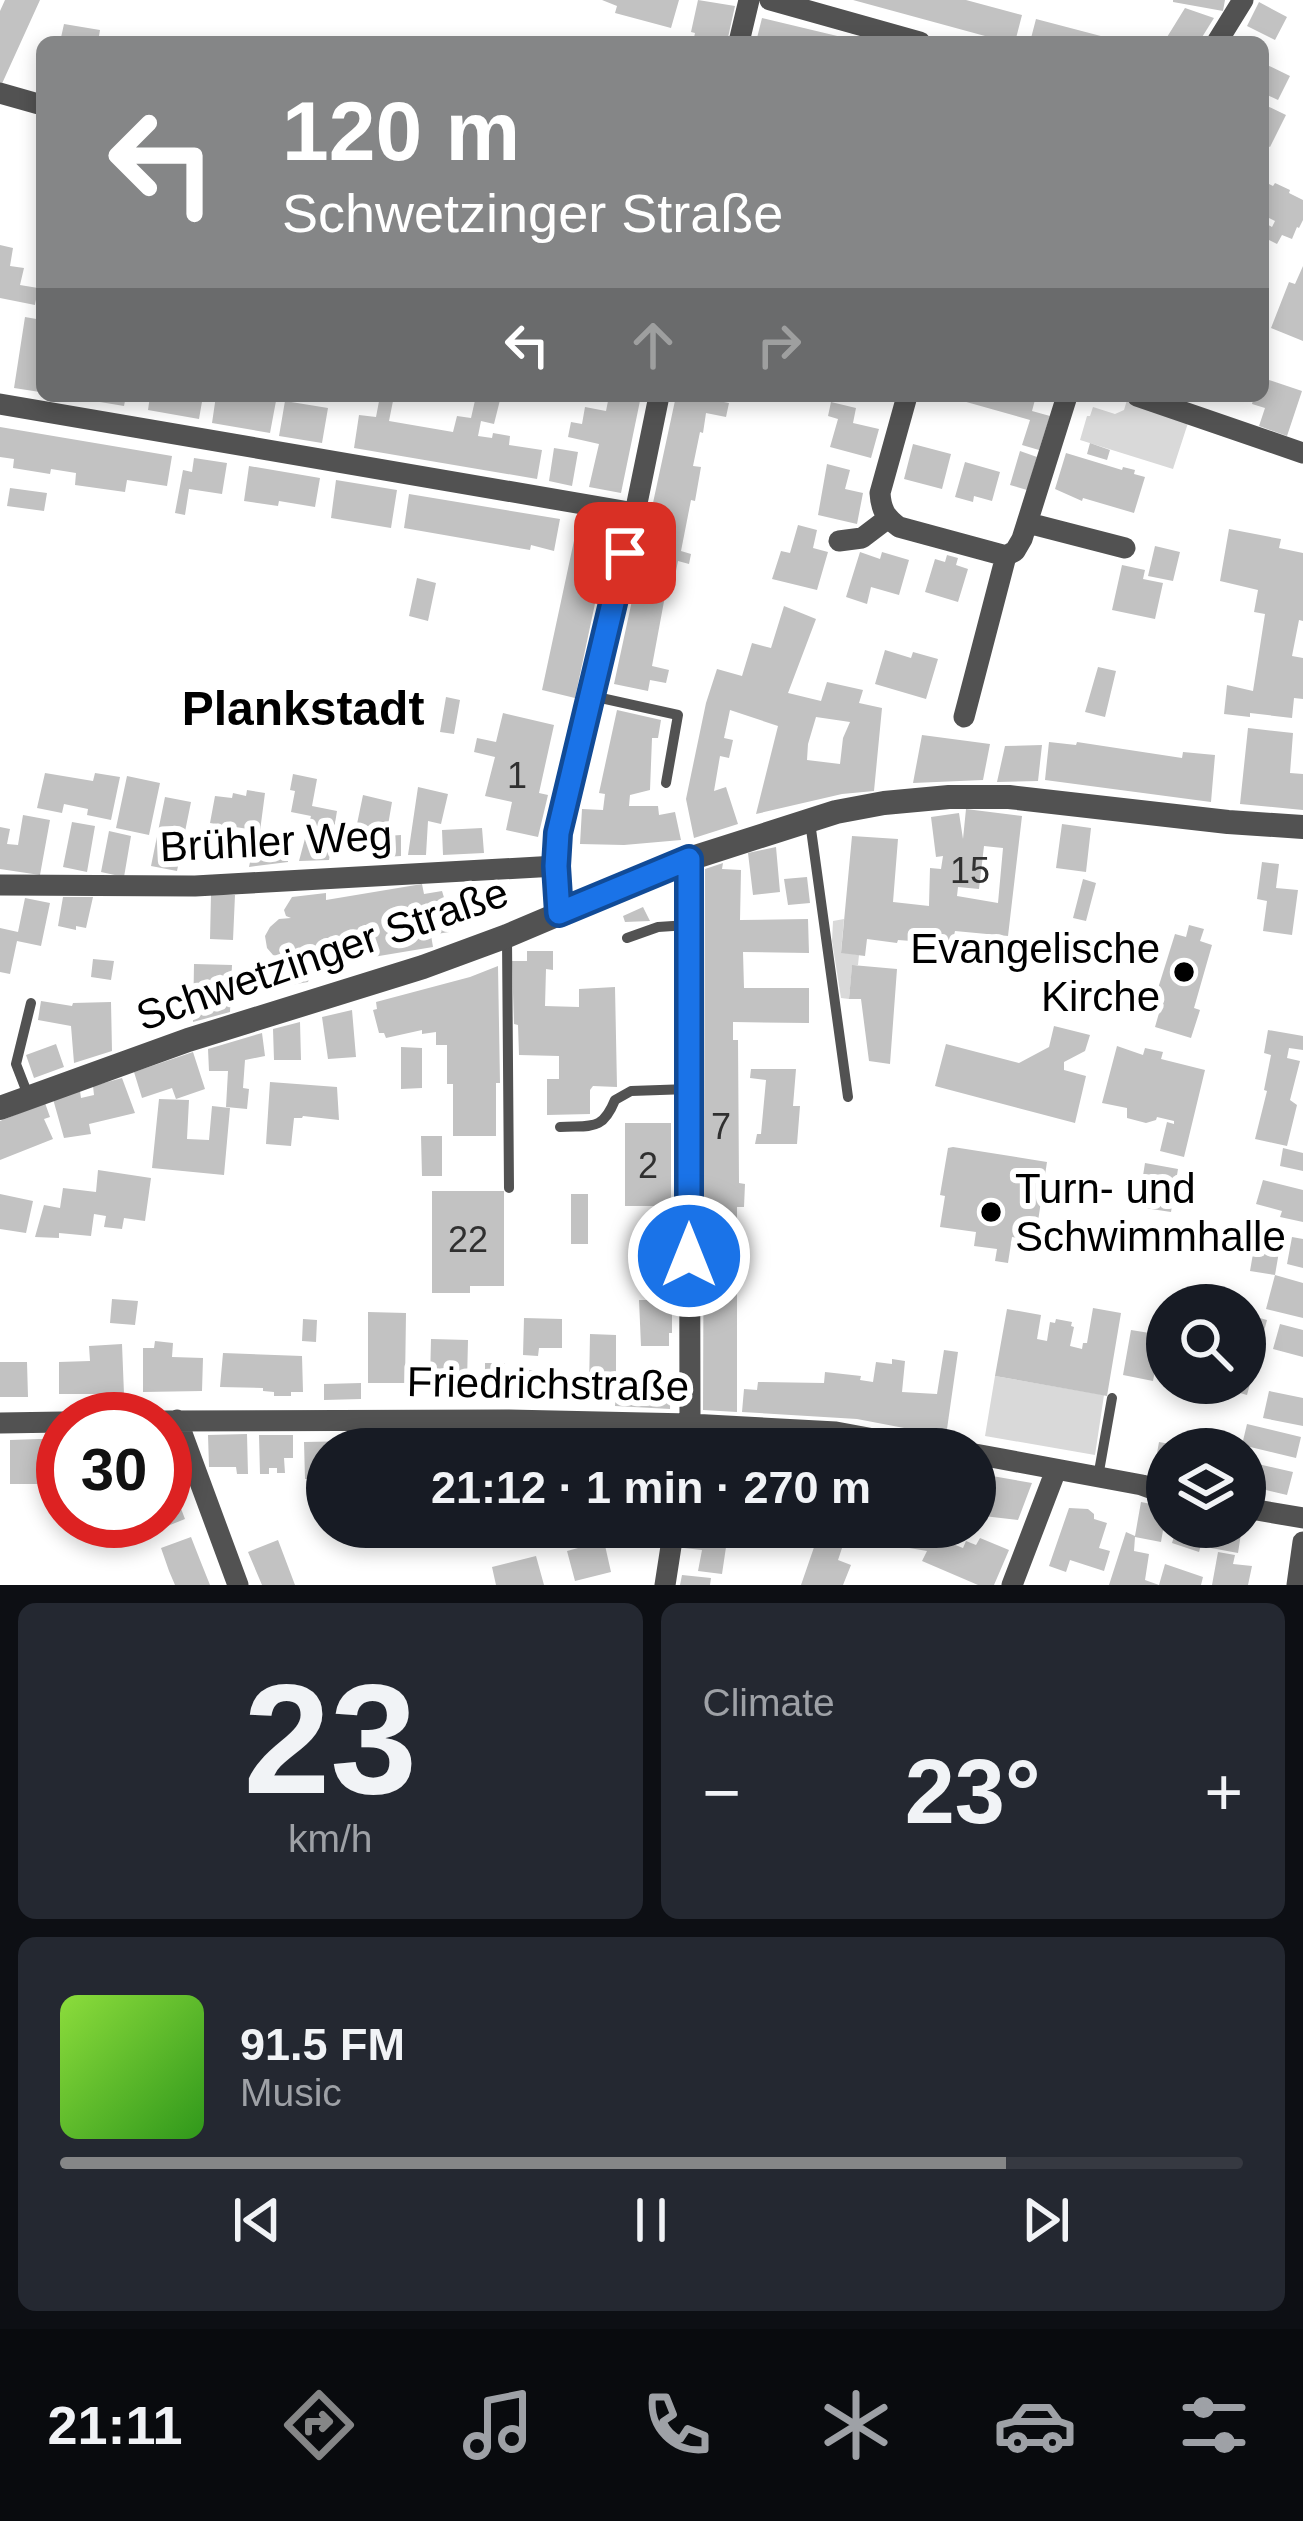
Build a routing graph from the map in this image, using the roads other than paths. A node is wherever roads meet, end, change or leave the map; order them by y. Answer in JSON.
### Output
{"nodes":[{"id":1,"x":748,"y":0,"type":"edge"},
{"id":2,"x":770,"y":0,"type":"edge"},
{"id":3,"x":1243,"y":0,"type":"edge"},
{"id":4,"x":740,"y":36,"type":"edge"},
{"id":5,"x":899,"y":36,"type":"edge"},
{"id":6,"x":1221,"y":36,"type":"edge"},
{"id":7,"x":0,"y":93,"type":"edge"},
{"id":8,"x":36,"y":102,"type":"edge"},
{"id":9,"x":658,"y":402,"type":"edge"},
{"id":10,"x":905,"y":402,"type":"edge"},
{"id":11,"x":1065,"y":402,"type":"edge"},
{"id":12,"x":1154,"y":402,"type":"edge"},
{"id":13,"x":0,"y":404,"type":"edge"},
{"id":14,"x":1303,"y":453,"type":"edge"},
{"id":15,"x":634,"y":513,"type":"junction"},
{"id":16,"x":887,"y":518,"type":"junction"},
{"id":17,"x":1028,"y":523,"type":"junction"},
{"id":18,"x":839,"y":541,"type":"dead end"},
{"id":19,"x":1125,"y":548,"type":"dead end"},
{"id":20,"x":1006,"y":556,"type":"junction"},
{"id":21,"x":592,"y":696,"type":"junction"},
{"id":22,"x":964,"y":717,"type":"dead end"},
{"id":23,"x":666,"y":783,"type":"dead end"},
{"id":24,"x":810,"y":819,"type":"junction"},
{"id":25,"x":1303,"y":827,"type":"edge"},
{"id":26,"x":689,"y":859,"type":"junction"},
{"id":27,"x":556,"y":866,"type":"junction"},
{"id":28,"x":0,"y":884,"type":"edge"},
{"id":29,"x":559,"y":913,"type":"junction"},
{"id":30,"x":688,"y":925,"type":"junction"},
{"id":31,"x":507,"y":936,"type":"junction"},
{"id":32,"x":627,"y":938,"type":"dead end"},
{"id":33,"x":31,"y":1003,"type":"dead end"},
{"id":34,"x":689,"y":1089,"type":"junction"},
{"id":35,"x":28,"y":1095,"type":"junction"},
{"id":36,"x":848,"y":1097,"type":"dead end"},
{"id":37,"x":0,"y":1108,"type":"edge"},
{"id":38,"x":560,"y":1127,"type":"dead end"},
{"id":39,"x":508,"y":1188,"type":"dead end"},
{"id":40,"x":1112,"y":1398,"type":"dead end"},
{"id":41,"x":192,"y":1420,"type":"edge"},
{"id":42,"x":36,"y":1422,"type":"edge"},
{"id":43,"x":0,"y":1423,"type":"edge"},
{"id":44,"x":690,"y":1424,"type":"junction"},
{"id":45,"x":689,"y":1428,"type":"edge"},
{"id":46,"x":763,"y":1428,"type":"edge"},
{"id":47,"x":996,"y":1458,"type":"edge"},
{"id":48,"x":1056,"y":1470,"type":"junction"},
{"id":49,"x":192,"y":1472,"type":"edge"},
{"id":50,"x":1098,"y":1478,"type":"junction"},
{"id":51,"x":1146,"y":1486,"type":"edge"},
{"id":52,"x":1266,"y":1512,"type":"edge"},
{"id":53,"x":1303,"y":1518,"type":"edge"},
{"id":54,"x":1303,"y":1542,"type":"edge"},
{"id":55,"x":671,"y":1548,"type":"edge"},
{"id":56,"x":238,"y":1585,"type":"edge"},
{"id":57,"x":665,"y":1585,"type":"edge"},
{"id":58,"x":1012,"y":1585,"type":"edge"},
{"id":59,"x":1297,"y":1585,"type":"edge"}],
"edges":[{"from":1,"to":4,"type":"street"},
{"from":2,"to":5,"type":"street"},
{"from":3,"to":6,"type":"street"},
{"from":7,"to":8,"type":"street"},
{"from":9,"to":15,"type":"street"},
{"from":10,"to":16,"type":"street"},
{"from":11,"to":17,"type":"street"},
{"from":12,"to":14,"type":"street"},
{"from":13,"to":15,"type":"street"},
{"from":15,"to":21,"type":"street"},
{"from":16,"to":18,"type":"street"},
{"from":16,"to":20,"type":"street"},
{"from":17,"to":19,"type":"street"},
{"from":17,"to":20,"type":"street"},
{"from":20,"to":22,"type":"street"},
{"from":21,"to":23,"type":"lane"},
{"from":21,"to":27,"type":"street"},
{"from":24,"to":25,"type":"street","name":"Schwetzinger Straße"},
{"from":24,"to":26,"type":"street","name":"Schwetzinger Straße"},
{"from":24,"to":36,"type":"lane"},
{"from":26,"to":29,"type":"street","name":"Schwetzinger Straße"},
{"from":26,"to":30,"type":"street"},
{"from":27,"to":28,"type":"street","name":"Brühler Weg"},
{"from":27,"to":29,"type":"street"},
{"from":29,"to":31,"type":"street","name":"Schwetzinger Straße"},
{"from":30,"to":32,"type":"lane"},
{"from":30,"to":34,"type":"street"},
{"from":31,"to":35,"type":"street","name":"Schwetzinger Straße"},
{"from":31,"to":39,"type":"lane"},
{"from":33,"to":35,"type":"lane"},
{"from":34,"to":38,"type":"lane"},
{"from":34,"to":44,"type":"street"},
{"from":35,"to":37,"type":"street","name":"Schwetzinger Straße"},
{"from":40,"to":50,"type":"lane"},
{"from":41,"to":44,"type":"street","name":"Friedrichstraße"},
{"from":42,"to":43,"type":"street"},
{"from":44,"to":45,"type":"street"},
{"from":44,"to":46,"type":"street","name":"Friedrichstraße"},
{"from":47,"to":48,"type":"street"},
{"from":48,"to":50,"type":"street"},
{"from":48,"to":58,"type":"street"},
{"from":49,"to":56,"type":"street"},
{"from":50,"to":51,"type":"street"},
{"from":52,"to":53,"type":"street"},
{"from":54,"to":59,"type":"street"},
{"from":55,"to":57,"type":"street"}]}
